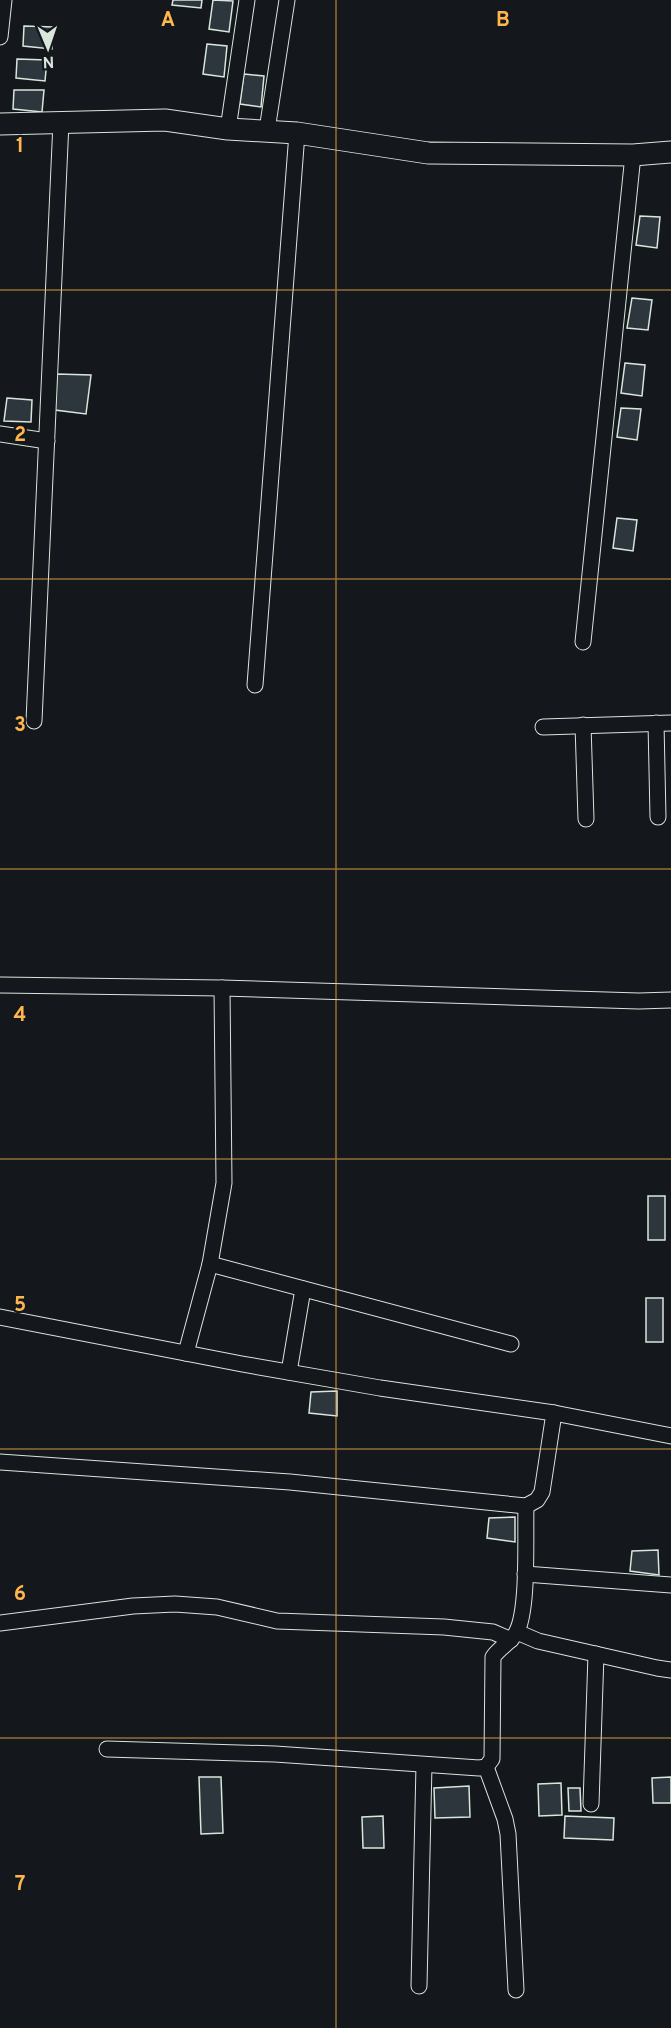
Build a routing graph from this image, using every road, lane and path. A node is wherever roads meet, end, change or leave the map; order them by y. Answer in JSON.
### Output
{"nodes":[{"id":1,"x":4,"y":0,"type":"edge"},
{"id":2,"x":247,"y":0,"type":"edge"},
{"id":3,"x":287,"y":0,"type":"edge"},
{"id":4,"x":0,"y":37,"type":"edge"},
{"id":5,"x":61,"y":123,"type":"junction"},
{"id":6,"x":0,"y":124,"type":"edge"},
{"id":7,"x":228,"y":129,"type":"junction"},
{"id":8,"x":267,"y":130,"type":"junction"},
{"id":9,"x":297,"y":133,"type":"junction"},
{"id":10,"x":671,"y":152,"type":"edge"},
{"id":11,"x":633,"y":155,"type":"junction"},
{"id":12,"x":0,"y":434,"type":"edge"},
{"id":13,"x":47,"y":441,"type":"junction"},
{"id":14,"x":583,"y":642,"type":"dead end"},
{"id":15,"x":255,"y":685,"type":"dead end"},
{"id":16,"x":34,"y":721,"type":"dead end"},
{"id":17,"x":663,"y":723,"type":"edge"},
{"id":18,"x":583,"y":726,"type":"junction"},
{"id":19,"x":543,"y":727,"type":"dead end"},
{"id":20,"x":658,"y":817,"type":"dead end"},
{"id":21,"x":586,"y":819,"type":"dead end"},
{"id":22,"x":0,"y":986,"type":"edge"},
{"id":23,"x":222,"y":988,"type":"junction"},
{"id":24,"x":671,"y":1000,"type":"edge"},
{"id":25,"x":210,"y":1264,"type":"junction"},
{"id":26,"x":303,"y":1289,"type":"junction"},
{"id":27,"x":0,"y":1317,"type":"edge"},
{"id":28,"x":510,"y":1344,"type":"dead end"},
{"id":29,"x":186,"y":1353,"type":"junction"},
{"id":30,"x":289,"y":1372,"type":"junction"},
{"id":31,"x":554,"y":1413,"type":"junction"},
{"id":32,"x":671,"y":1436,"type":"edge"},
{"id":33,"x":0,"y":1462,"type":"edge"},
{"id":34,"x":526,"y":1506,"type":"junction"},
{"id":35,"x":525,"y":1574,"type":"junction"},
{"id":36,"x":671,"y":1585,"type":"edge"},
{"id":37,"x":0,"y":1623,"type":"edge"},
{"id":38,"x":514,"y":1636,"type":"junction"},
{"id":39,"x":596,"y":1654,"type":"junction"},
{"id":40,"x":671,"y":1670,"type":"edge"},
{"id":41,"x":107,"y":1749,"type":"dead end"},
{"id":42,"x":424,"y":1765,"type":"junction"},
{"id":43,"x":486,"y":1767,"type":"junction"},
{"id":44,"x":591,"y":1804,"type":"dead end"},
{"id":45,"x":419,"y":1986,"type":"dead end"},
{"id":46,"x":516,"y":1990,"type":"dead end"}],
"edges":[{"from":1,"to":4,"type":"street"},
{"from":2,"to":7,"type":"street"},
{"from":3,"to":8,"type":"street"},
{"from":5,"to":6,"type":"street"},
{"from":5,"to":7,"type":"street"},
{"from":5,"to":13,"type":"street"},
{"from":7,"to":8,"type":"street"},
{"from":8,"to":9,"type":"street"},
{"from":9,"to":11,"type":"street"},
{"from":9,"to":15,"type":"street"},
{"from":10,"to":11,"type":"street"},
{"from":11,"to":14,"type":"street"},
{"from":12,"to":13,"type":"street"},
{"from":13,"to":16,"type":"street"},
{"from":17,"to":18,"type":"street"},
{"from":17,"to":20,"type":"street"},
{"from":18,"to":19,"type":"street"},
{"from":18,"to":21,"type":"street"},
{"from":22,"to":23,"type":"street"},
{"from":23,"to":24,"type":"street"},
{"from":23,"to":25,"type":"street"},
{"from":25,"to":26,"type":"street"},
{"from":25,"to":29,"type":"street"},
{"from":26,"to":28,"type":"street"},
{"from":26,"to":30,"type":"street"},
{"from":27,"to":29,"type":"street"},
{"from":29,"to":30,"type":"street"},
{"from":30,"to":31,"type":"street"},
{"from":31,"to":32,"type":"street"},
{"from":31,"to":34,"type":"street"},
{"from":33,"to":34,"type":"street"},
{"from":34,"to":35,"type":"street"},
{"from":35,"to":36,"type":"street"},
{"from":35,"to":38,"type":"street"},
{"from":37,"to":38,"type":"street"},
{"from":38,"to":39,"type":"street"},
{"from":38,"to":43,"type":"street"},
{"from":39,"to":40,"type":"street"},
{"from":39,"to":44,"type":"street"},
{"from":41,"to":42,"type":"street"},
{"from":42,"to":43,"type":"street"},
{"from":42,"to":45,"type":"street"},
{"from":43,"to":46,"type":"street"}]}
